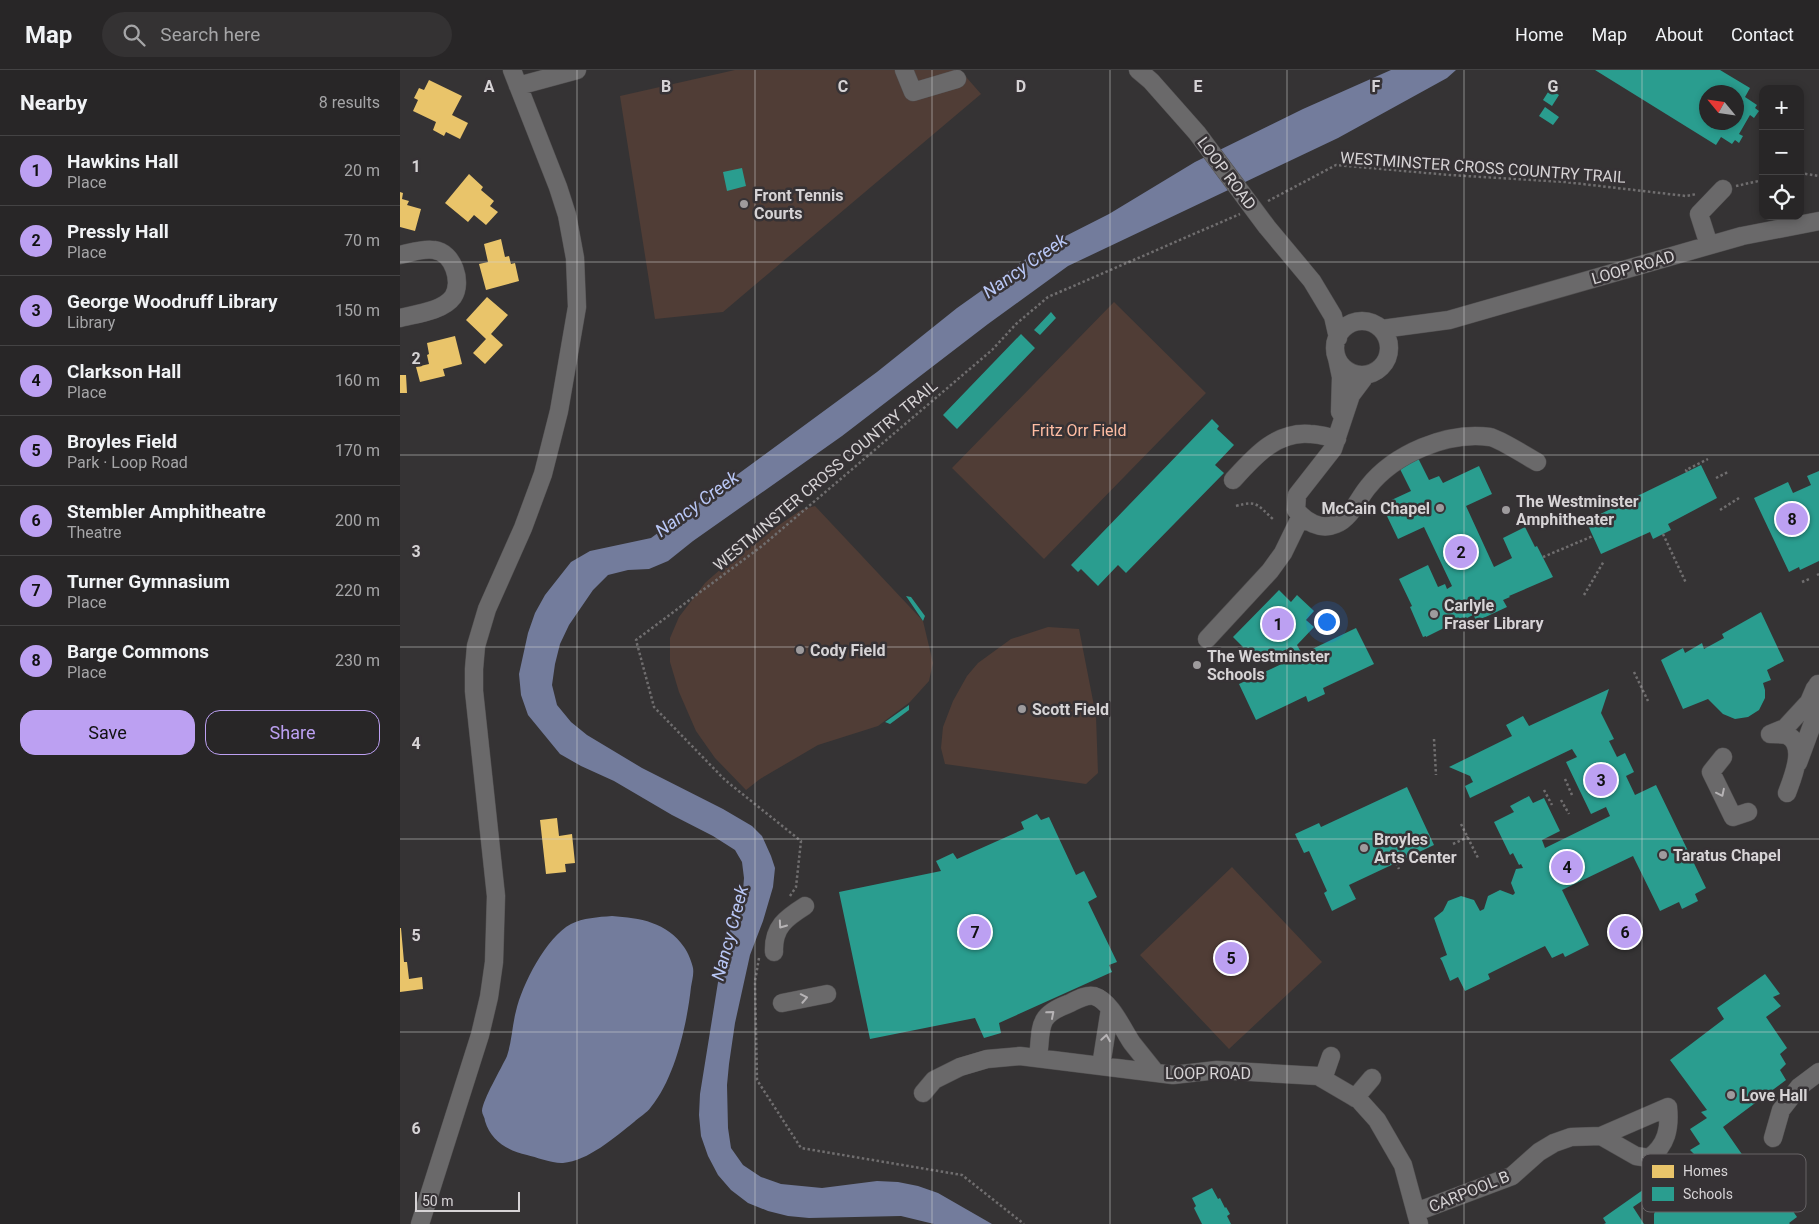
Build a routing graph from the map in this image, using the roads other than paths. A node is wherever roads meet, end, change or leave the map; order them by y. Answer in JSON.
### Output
{"nodes":[{"id":1,"x":577,"y":70,"type":"edge"},
{"id":2,"x":904,"y":70,"type":"edge"},
{"id":3,"x":1138,"y":70,"type":"edge"},
{"id":4,"x":515,"y":78,"type":"edge"},
{"id":5,"x":957,"y":79,"type":"dead end"},
{"id":6,"x":1723,"y":188,"type":"road end"},
{"id":7,"x":1819,"y":221,"type":"edge"},
{"id":8,"x":1709,"y":245,"type":"junction"},
{"id":9,"x":400,"y":255,"type":"edge"},
{"id":10,"x":1312,"y":281,"type":"junction"},
{"id":11,"x":400,"y":318,"type":"edge"},
{"id":12,"x":1449,"y":320,"type":"junction"},
{"id":13,"x":1364,"y":321,"type":"junction"},
{"id":14,"x":1382,"y":330,"type":"junction"},
{"id":15,"x":1338,"y":338,"type":"junction"},
{"id":16,"x":1388,"y":354,"type":"junction"},
{"id":17,"x":1337,"y":358,"type":"junction"},
{"id":18,"x":1366,"y":374,"type":"junction"},
{"id":19,"x":1338,"y":434,"type":"junction"},
{"id":20,"x":1537,"y":462,"type":"dead end"},
{"id":21,"x":1233,"y":480,"type":"dead end"},
{"id":22,"x":1301,"y":516,"type":"junction"},
{"id":23,"x":1207,"y":639,"type":"dead end"},
{"id":24,"x":1818,"y":681,"type":"edge"},
{"id":25,"x":1723,"y":757,"type":"dead end"},
{"id":26,"x":1798,"y":763,"type":"junction"},
{"id":27,"x":1787,"y":793,"type":"dead end"},
{"id":28,"x":1748,"y":812,"type":"dead end"},
{"id":29,"x":805,"y":906,"type":"dead end"},
{"id":30,"x":767,"y":952,"type":"road end"},
{"id":31,"x":827,"y":994,"type":"dead end"},
{"id":32,"x":782,"y":1003,"type":"dead end"},
{"id":33,"x":1110,"y":1009,"type":"junction"},
{"id":34,"x":1331,"y":1056,"type":"dead end"},
{"id":35,"x":1038,"y":1058,"type":"junction"},
{"id":36,"x":1101,"y":1066,"type":"junction"},
{"id":37,"x":1819,"y":1072,"type":"edge"},
{"id":38,"x":1156,"y":1073,"type":"junction"},
{"id":39,"x":1372,"y":1078,"type":"dead end"},
{"id":40,"x":1323,"y":1079,"type":"junction"},
{"id":41,"x":923,"y":1093,"type":"dead end"},
{"id":42,"x":1355,"y":1098,"type":"junction"},
{"id":43,"x":1601,"y":1136,"type":"dead end"},
{"id":44,"x":1773,"y":1138,"type":"dead end"},
{"id":45,"x":1418,"y":1218,"type":"edge"},
{"id":46,"x":420,"y":1224,"type":"edge"}],
"edges":[{"from":1,"to":4,"type":"street"},
{"from":2,"to":5,"type":"street"},
{"from":3,"to":10,"type":"street","name":"LOOP ROAD"},
{"from":4,"to":46,"type":"street"},
{"from":6,"to":8,"type":"street"},
{"from":7,"to":8,"type":"street","name":"LOOP ROAD"},
{"from":8,"to":12,"type":"street","name":"LOOP ROAD"},
{"from":9,"to":11,"type":"street"},
{"from":10,"to":13,"type":"street","name":"LOOP ROAD"},
{"from":10,"to":15,"type":"street","name":"LOOP ROAD"},
{"from":12,"to":14,"type":"street","name":"LOOP ROAD"},
{"from":12,"to":16,"type":"street","name":"LOOP ROAD"},
{"from":13,"to":14,"type":"street"},
{"from":13,"to":15,"type":"street"},
{"from":14,"to":16,"type":"street"},
{"from":15,"to":17,"type":"street"},
{"from":16,"to":18,"type":"street"},
{"from":17,"to":18,"type":"street"},
{"from":17,"to":19,"type":"street"},
{"from":18,"to":19,"type":"street"},
{"from":19,"to":21,"type":"street"},
{"from":19,"to":22,"type":"street"},
{"from":20,"to":22,"type":"street"},
{"from":22,"to":23,"type":"street"},
{"from":24,"to":26,"type":"street"},
{"from":24,"to":26,"type":"street"},
{"from":25,"to":28,"type":"street","one_way":true},
{"from":26,"to":27,"type":"street"},
{"from":29,"to":30,"type":"street","one_way":true},
{"from":32,"to":31,"type":"street","one_way":true},
{"from":35,"to":33,"type":"street","one_way":true},
{"from":36,"to":33,"type":"street","one_way":true},
{"from":33,"to":38,"type":"street"},
{"from":34,"to":40,"type":"street"},
{"from":35,"to":36,"type":"street","name":"LOOP ROAD"},
{"from":35,"to":41,"type":"street","name":"LOOP ROAD"},
{"from":36,"to":38,"type":"street","name":"LOOP ROAD"},
{"from":37,"to":44,"type":"street"},
{"from":38,"to":40,"type":"street","name":"LOOP ROAD"},
{"from":39,"to":42,"type":"street"},
{"from":40,"to":42,"type":"street","name":"LOOP ROAD"},
{"from":42,"to":45,"type":"street","name":"LOOP ROAD"},
{"from":43,"to":45,"type":"street","name":"CARPOOL B"}]}
